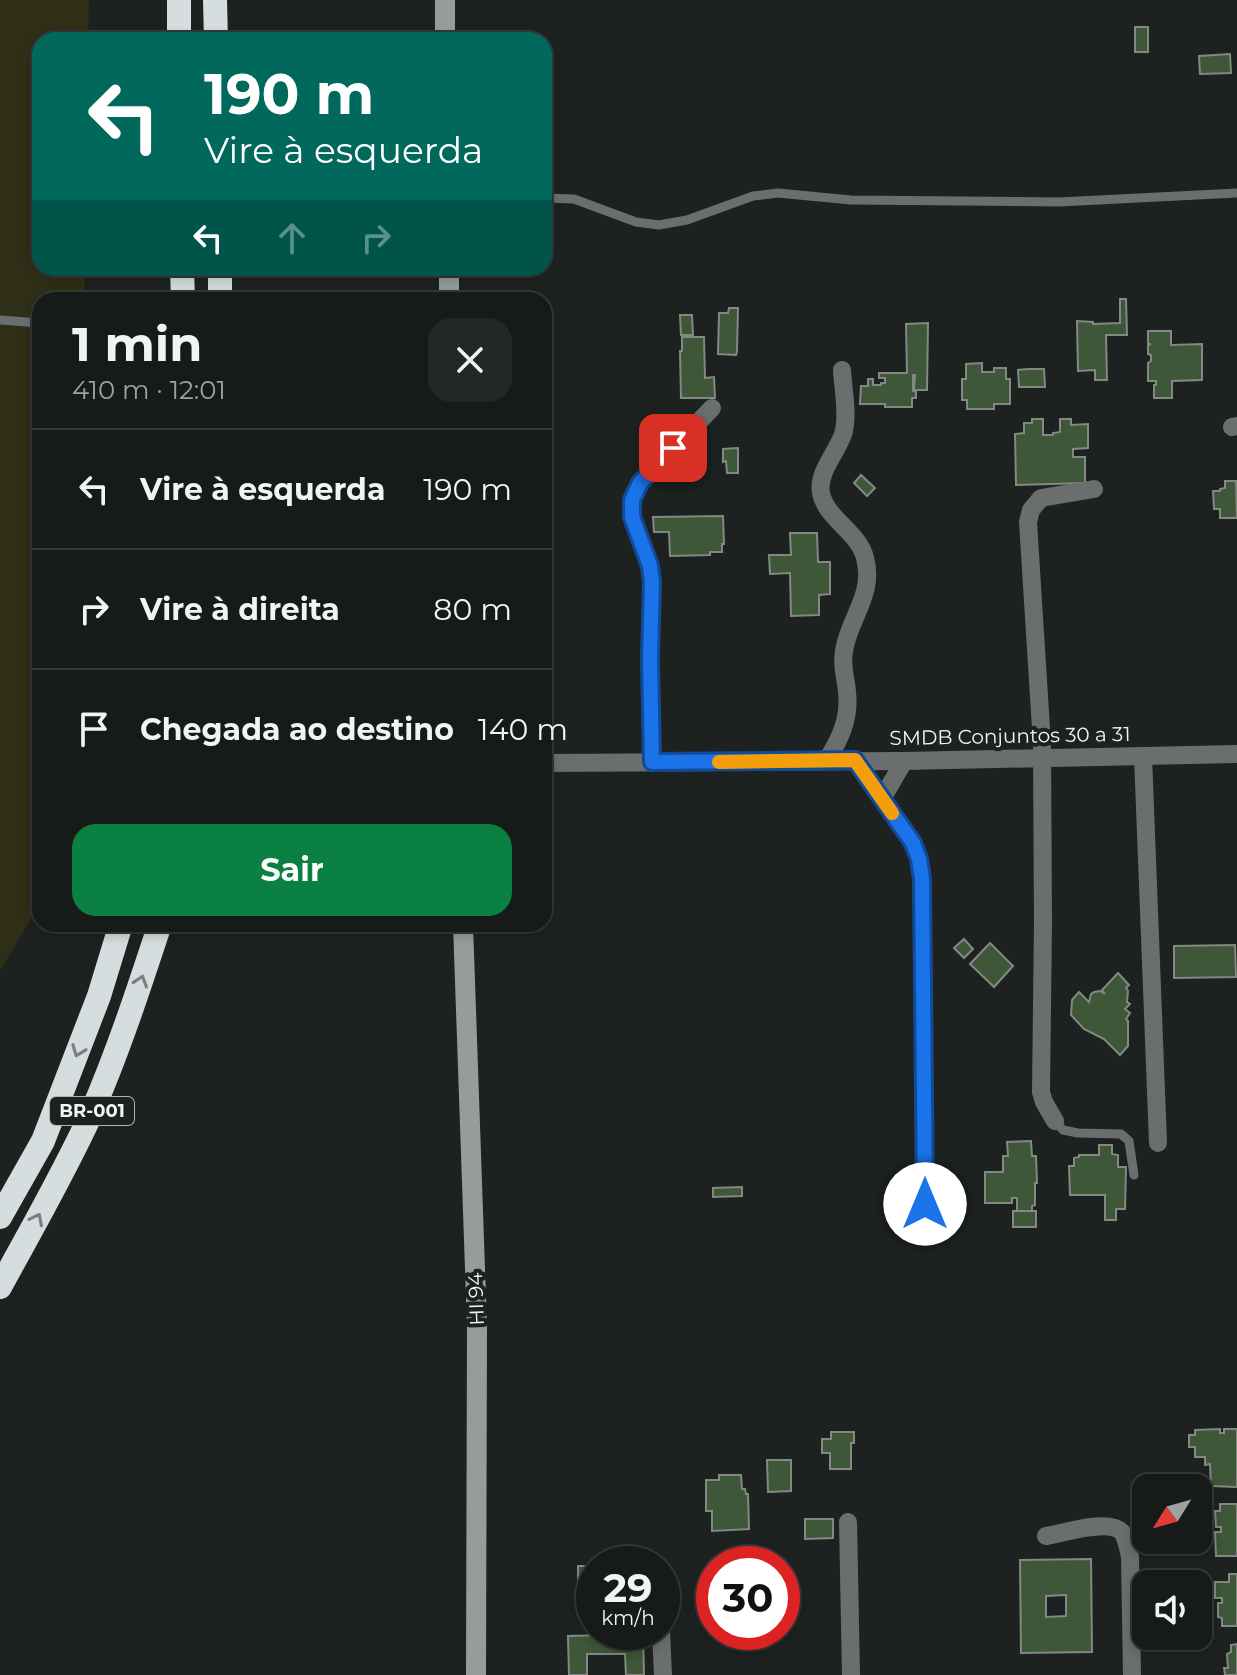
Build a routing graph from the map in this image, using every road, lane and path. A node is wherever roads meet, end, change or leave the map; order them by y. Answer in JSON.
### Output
{"nodes":[{"id":1,"x":179,"y":0,"type":"edge"},
{"id":2,"x":215,"y":0,"type":"edge"},
{"id":3,"x":445,"y":0,"type":"edge"},
{"id":4,"x":179,"y":32,"type":"edge"},
{"id":5,"x":216,"y":32,"type":"edge"},
{"id":6,"x":445,"y":32,"type":"edge"},
{"id":7,"x":1237,"y":193,"type":"edge"},
{"id":8,"x":552,"y":198,"type":"edge"},
{"id":9,"x":0,"y":320,"type":"edge"},
{"id":10,"x":32,"y":322,"type":"edge"},
{"id":11,"x":842,"y":370,"type":"dead end"},
{"id":12,"x":712,"y":408,"type":"dead end"},
{"id":13,"x":1094,"y":489,"type":"dead end"},
{"id":14,"x":1237,"y":754,"type":"edge"},
{"id":15,"x":1143,"y":756,"type":"junction"},
{"id":16,"x":1042,"y":759,"type":"junction"},
{"id":17,"x":827,"y":760,"type":"junction"},
{"id":18,"x":855,"y":760,"type":"junction"},
{"id":19,"x":904,"y":761,"type":"junction"},
{"id":20,"x":652,"y":762,"type":"junction"},
{"id":21,"x":552,"y":763,"type":"edge"},
{"id":22,"x":882,"y":799,"type":"junction"},
{"id":23,"x":119,"y":932,"type":"edge"},
{"id":24,"x":157,"y":932,"type":"edge"},
{"id":25,"x":463,"y":932,"type":"edge"},
{"id":26,"x":1055,"y":1121,"type":"joint"},
{"id":27,"x":1158,"y":1143,"type":"dead end"},
{"id":28,"x":1134,"y":1175,"type":"dead end"},
{"id":29,"x":925,"y":1204,"type":"dead end"},
{"id":30,"x":0,"y":1217,"type":"edge"},
{"id":31,"x":0,"y":1287,"type":"edge"},
{"id":32,"x":848,"y":1522,"type":"dead end"},
{"id":33,"x":1046,"y":1536,"type":"dead end"},
{"id":34,"x":662,"y":1650,"type":"edge"},
{"id":35,"x":476,"y":1675,"type":"edge"},
{"id":36,"x":663,"y":1675,"type":"edge"},
{"id":37,"x":851,"y":1675,"type":"edge"},
{"id":38,"x":1132,"y":1675,"type":"edge"}],
"edges":[{"from":1,"to":4,"type":"highway"},
{"from":2,"to":5,"type":"highway"},
{"from":3,"to":6,"type":"street"},
{"from":7,"to":8,"type":"lane"},
{"from":9,"to":10,"type":"lane"},
{"from":11,"to":17,"type":"street"},
{"from":12,"to":20,"type":"street"},
{"from":13,"to":16,"type":"street"},
{"from":14,"to":15,"type":"street","name":"SMDB Conjuntos 30 a 31"},
{"from":15,"to":16,"type":"street","name":"SMDB Conjuntos 30 a 31"},
{"from":15,"to":27,"type":"street"},
{"from":16,"to":19,"type":"street","name":"SMDB Conjuntos 30 a 31"},
{"from":16,"to":26,"type":"street"},
{"from":17,"to":18,"type":"street","name":"SMDB Conjuntos 30 a 31"},
{"from":17,"to":20,"type":"street","name":"SMDB Conjuntos 30 a 31"},
{"from":18,"to":19,"type":"street","name":"SMDB Conjuntos 30 a 31"},
{"from":18,"to":22,"type":"street"},
{"from":19,"to":22,"type":"street"},
{"from":20,"to":21,"type":"street","name":"SMDB Conjuntos 30 a 31"},
{"from":22,"to":29,"type":"street"},
{"from":23,"to":30,"type":"highway","number":"BR-001","one_way":true},
{"from":31,"to":24,"type":"highway","number":"BR-001","one_way":true},
{"from":25,"to":35,"type":"street","name":"HI 94"},
{"from":26,"to":28,"type":"lane"},
{"from":32,"to":37,"type":"street"},
{"from":33,"to":38,"type":"street"},
{"from":34,"to":36,"type":"street"}]}
